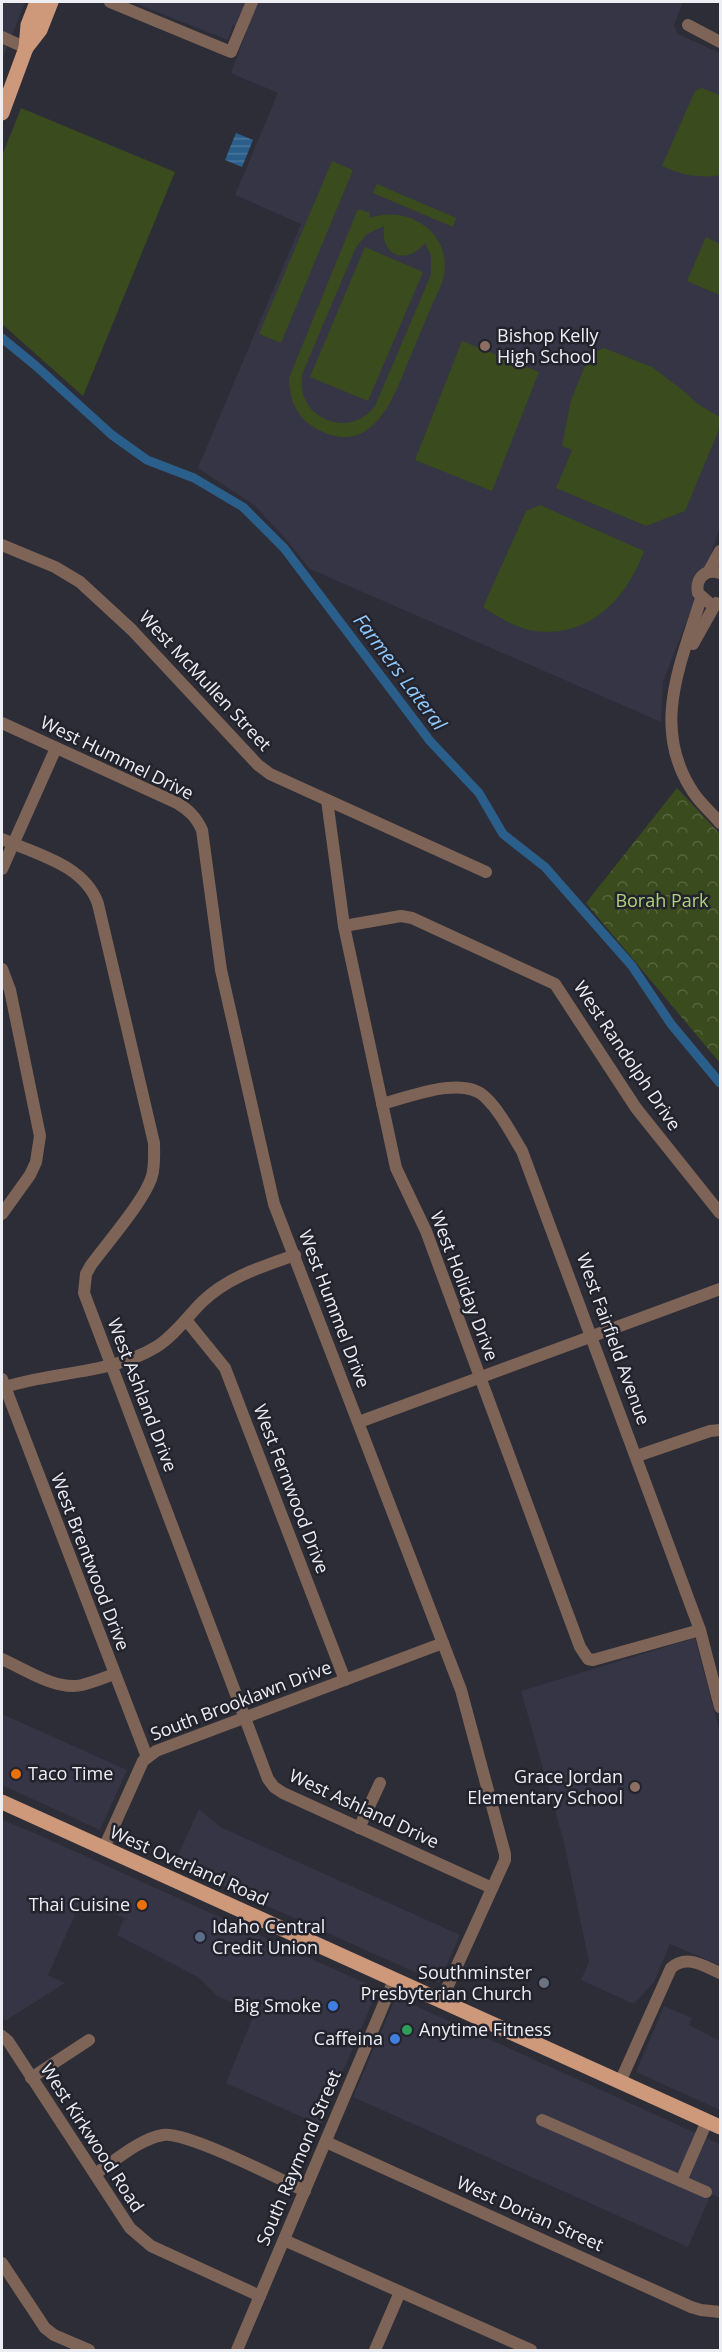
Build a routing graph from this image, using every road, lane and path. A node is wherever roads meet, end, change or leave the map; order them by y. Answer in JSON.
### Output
{"nodes":[{"id":1,"x":37,"y":2,"type":"edge"},
{"id":2,"x":51,"y":2,"type":"edge"},
{"id":3,"x":110,"y":2,"type":"edge"},
{"id":4,"x":252,"y":2,"type":"edge"},
{"id":5,"x":688,"y":25,"type":"dead end"},
{"id":6,"x":2,"y":37,"type":"edge"},
{"id":7,"x":720,"y":42,"type":"edge"},
{"id":8,"x":26,"y":48,"type":"junction"},
{"id":9,"x":2,"y":113,"type":"edge"},
{"id":10,"x":3,"y":549,"type":"edge"},
{"id":11,"x":720,"y":551,"type":"edge"},
{"id":12,"x":715,"y":572,"type":"edge"},
{"id":13,"x":701,"y":598,"type":"junction"},
{"id":14,"x":718,"y":602,"type":"edge"},
{"id":15,"x":682,"y":660,"type":"junction"},
{"id":16,"x":2,"y":723,"type":"edge"},
{"id":17,"x":57,"y":748,"type":"junction"},
{"id":18,"x":327,"y":800,"type":"junction"},
{"id":19,"x":718,"y":819,"type":"edge"},
{"id":20,"x":7,"y":841,"type":"edge"},
{"id":21,"x":2,"y":869,"type":"edge"},
{"id":22,"x":486,"y":872,"type":"dead end"},
{"id":23,"x":344,"y":926,"type":"junction"},
{"id":24,"x":2,"y":969,"type":"edge"},
{"id":25,"x":382,"y":1104,"type":"junction"},
{"id":26,"x":720,"y":1213,"type":"edge"},
{"id":27,"x":2,"y":1214,"type":"edge"},
{"id":28,"x":295,"y":1255,"type":"junction"},
{"id":29,"x":720,"y":1289,"type":"edge"},
{"id":30,"x":186,"y":1320,"type":"junction"},
{"id":31,"x":592,"y":1336,"type":"junction"},
{"id":32,"x":111,"y":1365,"type":"junction"},
{"id":33,"x":480,"y":1377,"type":"junction"},
{"id":34,"x":2,"y":1384,"type":"edge"},
{"id":35,"x":359,"y":1422,"type":"junction"},
{"id":36,"x":720,"y":1430,"type":"edge"},
{"id":37,"x":637,"y":1456,"type":"junction"},
{"id":38,"x":700,"y":1630,"type":"junction"},
{"id":39,"x":443,"y":1643,"type":"junction"},
{"id":40,"x":2,"y":1659,"type":"edge"},
{"id":41,"x":114,"y":1674,"type":"junction"},
{"id":42,"x":345,"y":1680,"type":"junction"},
{"id":43,"x":720,"y":1707,"type":"edge"},
{"id":44,"x":245,"y":1716,"type":"junction"},
{"id":45,"x":147,"y":1757,"type":"junction"},
{"id":46,"x":380,"y":1783,"type":"dead end"},
{"id":47,"x":2,"y":1802,"type":"edge"},
{"id":48,"x":359,"y":1828,"type":"junction"},
{"id":49,"x":104,"y":1848,"type":"junction"},
{"id":50,"x":492,"y":1887,"type":"junction"},
{"id":51,"x":720,"y":1973,"type":"edge"},
{"id":52,"x":394,"y":1980,"type":"junction"},
{"id":53,"x":441,"y":2001,"type":"junction"},
{"id":54,"x":2,"y":2036,"type":"edge"},
{"id":55,"x":89,"y":2040,"type":"dead end"},
{"id":56,"x":31,"y":2078,"type":"junction"},
{"id":57,"x":620,"y":2082,"type":"junction"},
{"id":58,"x":542,"y":2120,"type":"dead end"},
{"id":59,"x":714,"y":2124,"type":"edge"},
{"id":60,"x":326,"y":2142,"type":"junction"},
{"id":61,"x":95,"y":2174,"type":"junction"},
{"id":62,"x":681,"y":2181,"type":"junction"},
{"id":63,"x":305,"y":2191,"type":"junction"},
{"id":64,"x":705,"y":2192,"type":"dead end"},
{"id":65,"x":284,"y":2240,"type":"junction"},
{"id":66,"x":2,"y":2263,"type":"edge"},
{"id":67,"x":400,"y":2292,"type":"junction"},
{"id":68,"x":260,"y":2296,"type":"junction"},
{"id":69,"x":720,"y":2312,"type":"edge"},
{"id":70,"x":89,"y":2350,"type":"edge"},
{"id":71,"x":237,"y":2350,"type":"edge"},
{"id":72,"x":375,"y":2350,"type":"edge"},
{"id":73,"x":531,"y":2350,"type":"edge"}],
"edges":[{"from":1,"to":8,"type":"main road"},
{"from":2,"to":8,"type":"main road"},
{"from":3,"to":4,"type":"street"},
{"from":5,"to":7,"type":"street"},
{"from":6,"to":8,"type":"street"},
{"from":8,"to":9,"type":"main road"},
{"from":10,"to":18,"type":"street","name":"West McMullen Street"},
{"from":11,"to":12,"type":"street"},
{"from":12,"to":13,"type":"street"},
{"from":13,"to":14,"type":"street"},
{"from":13,"to":15,"type":"street"},
{"from":14,"to":15,"type":"street"},
{"from":15,"to":19,"type":"street"},
{"from":16,"to":17,"type":"street","name":"West Hummel Drive"},
{"from":17,"to":20,"type":"street"},
{"from":17,"to":28,"type":"street","name":"West Hummel Drive"},
{"from":18,"to":22,"type":"street","name":"West McMullen Street"},
{"from":18,"to":23,"type":"street","name":"West Holiday Drive"},
{"from":20,"to":21,"type":"street"},
{"from":20,"to":32,"type":"street","name":"West Ashland Drive"},
{"from":23,"to":25,"type":"street","name":"West Holiday Drive"},
{"from":23,"to":26,"type":"street","name":"West Randolph Drive"},
{"from":24,"to":27,"type":"street"},
{"from":25,"to":31,"type":"street","name":"West Fairfield Avenue"},
{"from":25,"to":33,"type":"street","name":"West Holiday Drive"},
{"from":28,"to":30,"type":"street"},
{"from":28,"to":35,"type":"street","name":"West Hummel Drive"},
{"from":29,"to":31,"type":"street"},
{"from":30,"to":32,"type":"street"},
{"from":30,"to":42,"type":"street","name":"West Fernwood Drive"},
{"from":31,"to":33,"type":"street"},
{"from":31,"to":37,"type":"street","name":"West Fairfield Avenue"},
{"from":32,"to":34,"type":"street"},
{"from":32,"to":44,"type":"street","name":"West Ashland Drive"},
{"from":33,"to":35,"type":"street"},
{"from":33,"to":38,"type":"street","name":"West Holiday Drive"},
{"from":34,"to":41,"type":"street","name":"West Brentwood Drive"},
{"from":35,"to":39,"type":"street","name":"West Hummel Drive"},
{"from":36,"to":37,"type":"street"},
{"from":37,"to":38,"type":"street","name":"West Fairfield Avenue"},
{"from":38,"to":43,"type":"street","name":"West Fairfield Avenue"},
{"from":39,"to":42,"type":"street","name":"South Brooklawn Drive"},
{"from":39,"to":50,"type":"street","name":"West Hummel Drive"},
{"from":40,"to":41,"type":"street"},
{"from":41,"to":45,"type":"street","name":"West Brentwood Drive"},
{"from":42,"to":44,"type":"street","name":"South Brooklawn Drive"},
{"from":44,"to":45,"type":"street","name":"South Brooklawn Drive"},
{"from":44,"to":48,"type":"street","name":"West Ashland Drive"},
{"from":45,"to":49,"type":"street","name":"South Brooklawn Drive"},
{"from":46,"to":48,"type":"street"},
{"from":47,"to":49,"type":"main road","name":"West Overland Road"},
{"from":48,"to":50,"type":"street","name":"West Ashland Drive"},
{"from":49,"to":52,"type":"main road","name":"West Overland Road"},
{"from":50,"to":53,"type":"street","name":"West Hummel Drive"},
{"from":51,"to":57,"type":"street"},
{"from":52,"to":53,"type":"main road","name":"West Overland Road"},
{"from":52,"to":60,"type":"street","name":"South Raymond Street"},
{"from":53,"to":57,"type":"main road","name":"West Overland Road"},
{"from":54,"to":56,"type":"street","name":"West Kirkwood Road"},
{"from":55,"to":56,"type":"street"},
{"from":56,"to":61,"type":"street","name":"West Kirkwood Road"},
{"from":57,"to":59,"type":"main road","name":"West Overland Road"},
{"from":58,"to":62,"type":"street"},
{"from":59,"to":62,"type":"street"},
{"from":60,"to":63,"type":"street","name":"South Raymond Street"},
{"from":60,"to":69,"type":"street","name":"West Dorian Street"},
{"from":61,"to":63,"type":"street"},
{"from":61,"to":68,"type":"street","name":"West Kirkwood Road"},
{"from":62,"to":64,"type":"street"},
{"from":63,"to":65,"type":"street","name":"South Raymond Street"},
{"from":65,"to":67,"type":"street"},
{"from":65,"to":68,"type":"street","name":"South Raymond Street"},
{"from":66,"to":70,"type":"street"},
{"from":67,"to":72,"type":"street"},
{"from":67,"to":73,"type":"street"},
{"from":68,"to":71,"type":"street","name":"South Raymond Street"}]}
